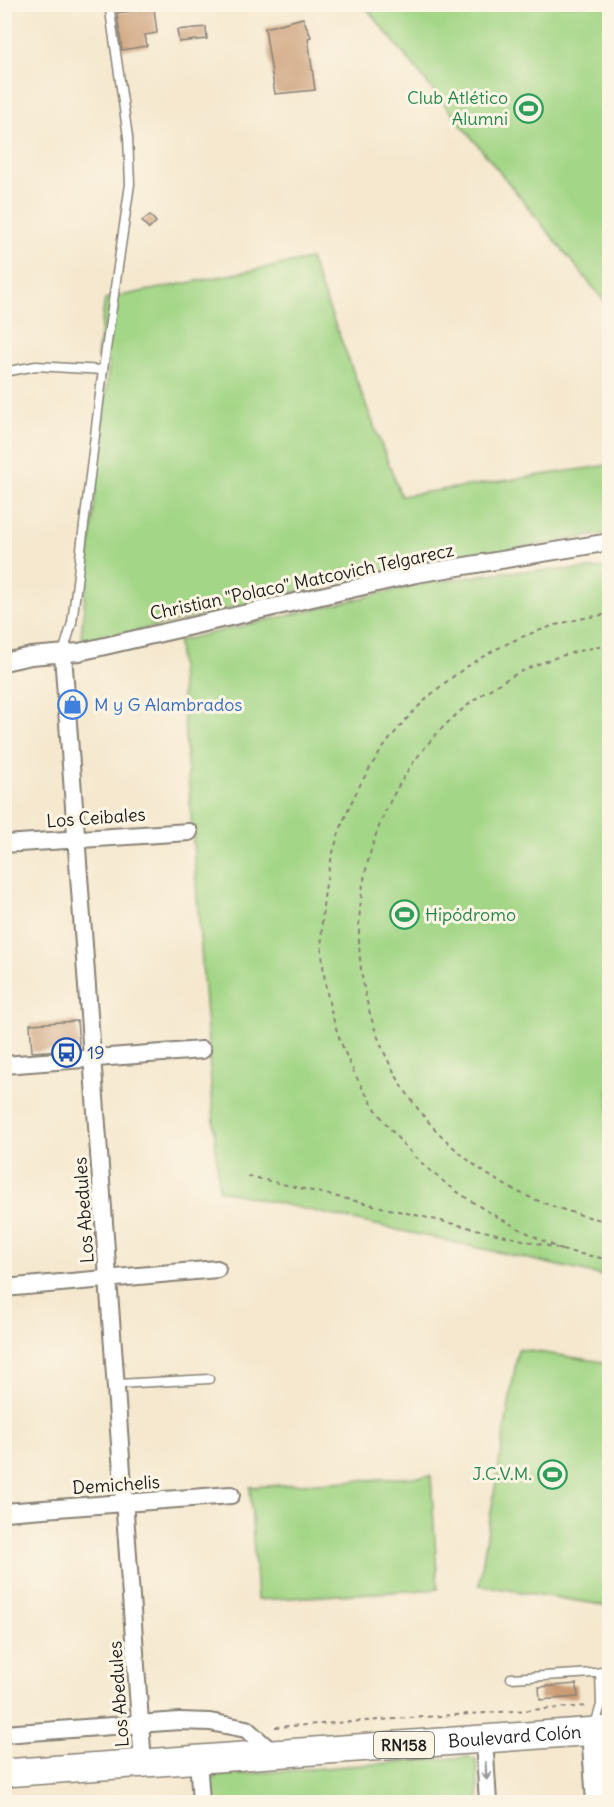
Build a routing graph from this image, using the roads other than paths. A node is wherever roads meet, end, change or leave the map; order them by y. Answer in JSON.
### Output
{"nodes":[{"id":1,"x":109,"y":4,"type":"edge"},
{"id":2,"x":103,"y":369,"type":"junction"},
{"id":3,"x":4,"y":372,"type":"edge"},
{"id":4,"x":609,"y":542,"type":"edge"},
{"id":5,"x":63,"y":654,"type":"junction"},
{"id":6,"x":4,"y":662,"type":"edge"},
{"id":7,"x":189,"y":832,"type":"dead end"},
{"id":8,"x":78,"y":838,"type":"junction"},
{"id":9,"x":4,"y":844,"type":"edge"},
{"id":10,"x":202,"y":1050,"type":"dead end"},
{"id":11,"x":94,"y":1058,"type":"junction"},
{"id":12,"x":4,"y":1065,"type":"edge"},
{"id":13,"x":217,"y":1269,"type":"dead end"},
{"id":14,"x":108,"y":1279,"type":"junction"},
{"id":15,"x":4,"y":1288,"type":"edge"},
{"id":16,"x":209,"y":1379,"type":"dead end"},
{"id":17,"x":117,"y":1384,"type":"junction"},
{"id":18,"x":231,"y":1495,"type":"dead end"},
{"id":19,"x":126,"y":1504,"type":"junction"},
{"id":20,"x":4,"y":1512,"type":"edge"},
{"id":21,"x":605,"y":1672,"type":"edge"},
{"id":22,"x":511,"y":1678,"type":"dead end"},
{"id":23,"x":601,"y":1722,"type":"edge"},
{"id":24,"x":140,"y":1724,"type":"junction"},
{"id":25,"x":4,"y":1734,"type":"edge"},
{"id":26,"x":483,"y":1739,"type":"junction"},
{"id":27,"x":274,"y":1754,"type":"junction"},
{"id":28,"x":198,"y":1759,"type":"junction"},
{"id":29,"x":143,"y":1763,"type":"junction"},
{"id":30,"x":4,"y":1773,"type":"edge"},
{"id":31,"x":201,"y":1803,"type":"edge"},
{"id":32,"x":488,"y":1803,"type":"edge"},
{"id":33,"x":598,"y":1803,"type":"edge"}],
"edges":[{"from":1,"to":2,"type":"lane"},
{"from":2,"to":3,"type":"lane"},
{"from":2,"to":5,"type":"lane"},
{"from":4,"to":5,"type":"street","name":"Christian \"Polaco\" Matcovich Telgarecz"},
{"from":5,"to":6,"type":"street","name":"Christian \"Polaco\" Matcovich Telgarecz"},
{"from":5,"to":8,"type":"street","name":"Los Abedules"},
{"from":7,"to":8,"type":"street","name":"Los Ceibales"},
{"from":8,"to":9,"type":"street","name":"Los Ceibales"},
{"from":8,"to":11,"type":"street","name":"Los Abedules"},
{"from":10,"to":11,"type":"street"},
{"from":11,"to":12,"type":"street"},
{"from":11,"to":14,"type":"street","name":"Los Abedules"},
{"from":13,"to":14,"type":"street"},
{"from":14,"to":15,"type":"street"},
{"from":14,"to":17,"type":"street","name":"Los Abedules"},
{"from":16,"to":17,"type":"lane"},
{"from":17,"to":19,"type":"street","name":"Los Abedules"},
{"from":18,"to":19,"type":"street","name":"Demichelis"},
{"from":19,"to":20,"type":"street","name":"Demichelis"},
{"from":19,"to":24,"type":"street","name":"Los Abedules"},
{"from":21,"to":22,"type":"lane"},
{"from":21,"to":23,"type":"lane"},
{"from":23,"to":26,"type":"highway","name":"Boulevard Colón","number":"RN158"},
{"from":23,"to":33,"type":"main road"},
{"from":24,"to":25,"type":"street"},
{"from":24,"to":27,"type":"street"},
{"from":24,"to":29,"type":"street","name":"Los Abedules"},
{"from":26,"to":27,"type":"highway","name":"Boulevard Colón","number":"RN158"},
{"from":26,"to":32,"type":"street","one_way":true},
{"from":27,"to":28,"type":"highway","name":"Boulevard Colón","number":"RN158"},
{"from":28,"to":29,"type":"highway","name":"Boulevard Colón","number":"RN158"},
{"from":28,"to":31,"type":"street"},
{"from":29,"to":30,"type":"highway","name":"Boulevard Colón","number":"RN158"}]}
